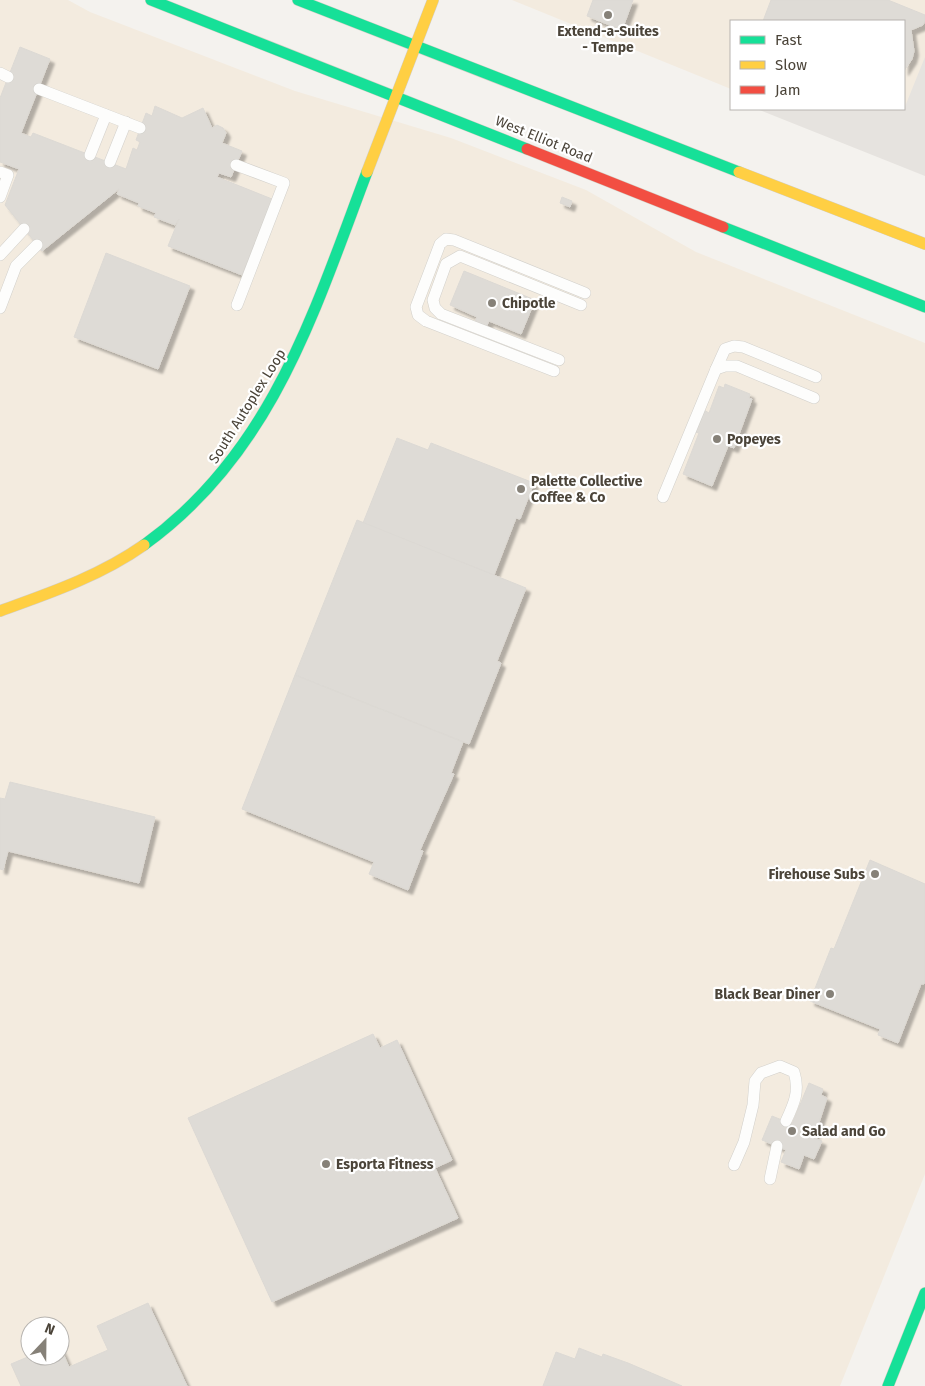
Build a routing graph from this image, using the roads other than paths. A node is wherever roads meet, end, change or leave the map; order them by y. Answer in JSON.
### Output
{"nodes":[{"id":1,"x":151,"y":0,"type":"edge"},
{"id":2,"x":298,"y":0,"type":"edge"},
{"id":3,"x":433,"y":0,"type":"edge"},
{"id":4,"x":415,"y":47,"type":"junction"},
{"id":5,"x":39,"y":89,"type":"dead end"},
{"id":6,"x":395,"y":96,"type":"junction"},
{"id":7,"x":106,"y":115,"type":"junction"},
{"id":8,"x":126,"y":122,"type":"junction"},
{"id":9,"x":140,"y":128,"type":"dead end"},
{"id":10,"x":90,"y":155,"type":"dead end"},
{"id":11,"x":110,"y":162,"type":"dead end"},
{"id":12,"x":236,"y":165,"type":"dead end"},
{"id":13,"x":0,"y":172,"type":"edge"},
{"id":14,"x":0,"y":197,"type":"edge"},
{"id":15,"x":24,"y":229,"type":"dead end"},
{"id":16,"x":37,"y":244,"type":"dead end"},
{"id":17,"x":925,"y":244,"type":"edge"},
{"id":18,"x":0,"y":255,"type":"edge"},
{"id":19,"x":586,"y":293,"type":"dead end"},
{"id":20,"x":581,"y":304,"type":"dead end"},
{"id":21,"x":237,"y":305,"type":"dead end"},
{"id":22,"x":925,"y":307,"type":"edge"},
{"id":23,"x":0,"y":308,"type":"edge"},
{"id":24,"x":716,"y":369,"type":"junction"},
{"id":25,"x":816,"y":377,"type":"dead end"},
{"id":26,"x":814,"y":398,"type":"dead end"},
{"id":27,"x":663,"y":497,"type":"dead end"},
{"id":28,"x":0,"y":611,"type":"edge"},
{"id":29,"x":786,"y":1121,"type":"dead end"},
{"id":30,"x":777,"y":1146,"type":"dead end"},
{"id":31,"x":734,"y":1165,"type":"dead end"},
{"id":32,"x":770,"y":1179,"type":"dead end"},
{"id":33,"x":925,"y":1293,"type":"edge"},
{"id":34,"x":888,"y":1386,"type":"edge"}],
"edges":[{"from":1,"to":6,"type":"main road","name":"West Elliot Road"},
{"from":2,"to":4,"type":"main road"},
{"from":3,"to":4,"type":"main road","name":"South Autoplex Loop"},
{"from":4,"to":6,"type":"main road","name":"South Autoplex Loop"},
{"from":4,"to":17,"type":"main road"},
{"from":5,"to":7,"type":"lane"},
{"from":6,"to":22,"type":"main road","name":"West Elliot Road"},
{"from":6,"to":28,"type":"main road","name":"South Autoplex Loop"},
{"from":7,"to":8,"type":"lane"},
{"from":7,"to":10,"type":"lane"},
{"from":8,"to":9,"type":"lane"},
{"from":8,"to":11,"type":"lane"},
{"from":12,"to":21,"type":"lane"},
{"from":13,"to":14,"type":"lane"},
{"from":15,"to":18,"type":"lane"},
{"from":16,"to":23,"type":"lane"},
{"from":19,"to":20,"type":"lane"},
{"from":24,"to":25,"type":"lane"},
{"from":24,"to":26,"type":"lane"},
{"from":24,"to":27,"type":"lane"},
{"from":29,"to":31,"type":"lane"},
{"from":30,"to":32,"type":"lane"},
{"from":33,"to":34,"type":"main road"}]}
